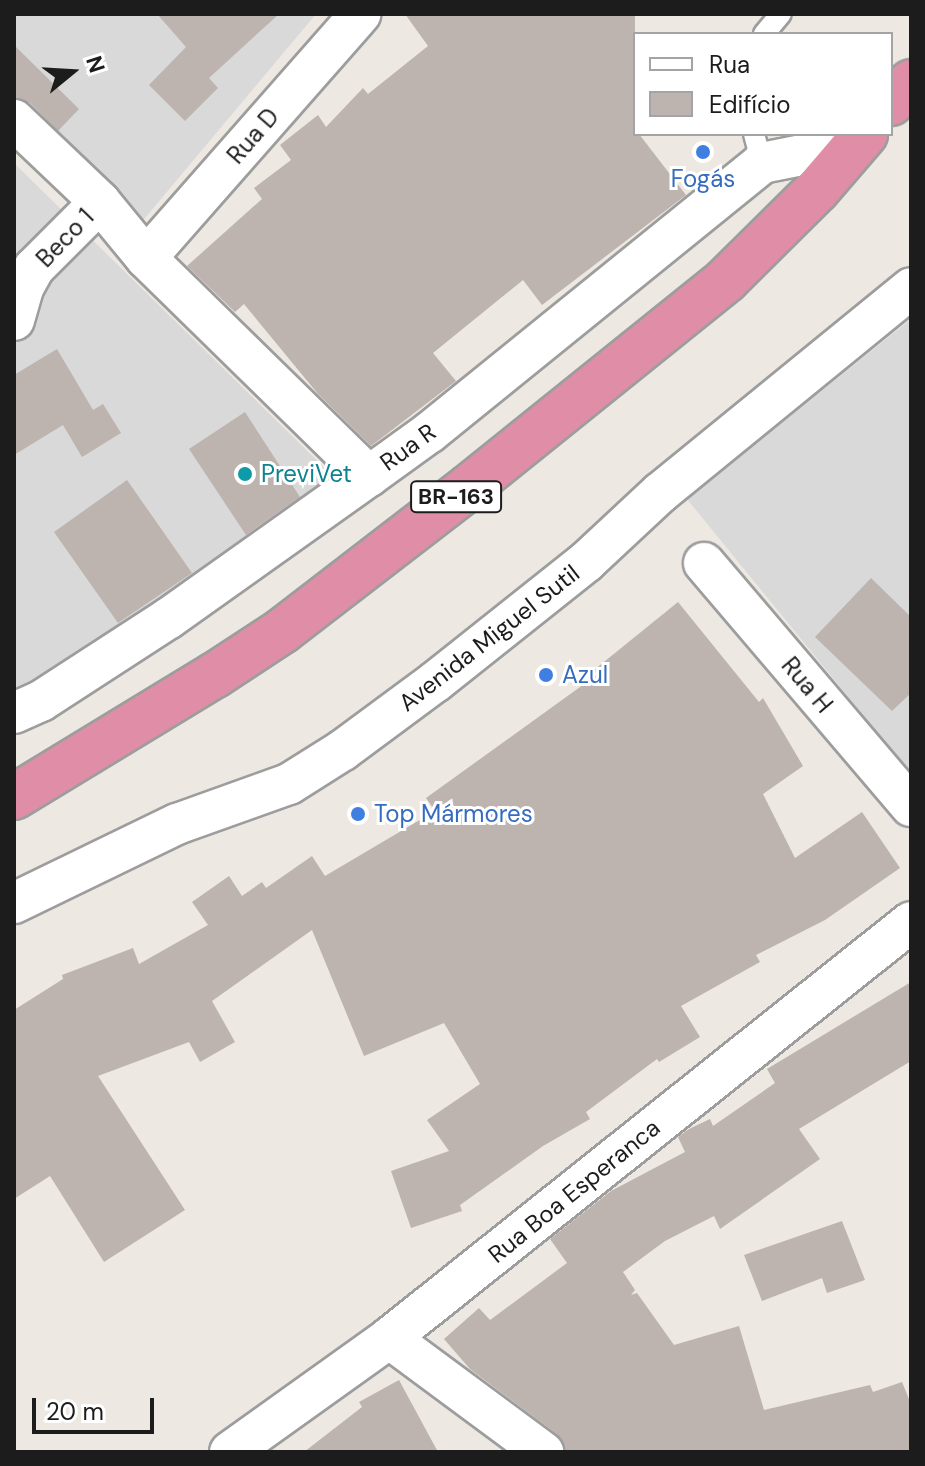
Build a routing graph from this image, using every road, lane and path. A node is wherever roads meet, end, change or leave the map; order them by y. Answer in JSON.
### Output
{"nodes":[{"id":1,"x":360,"y":14,"type":"edge"},
{"id":2,"x":781,"y":14,"type":"edge"},
{"id":3,"x":766,"y":32,"type":"edge"},
{"id":4,"x":911,"y":82,"type":"edge"},
{"id":5,"x":893,"y":101,"type":"edge"},
{"id":6,"x":14,"y":120,"type":"edge"},
{"id":7,"x":861,"y":139,"type":"edge"},
{"id":8,"x":758,"y":149,"type":"edge"},
{"id":9,"x":100,"y":202,"type":"junction"},
{"id":10,"x":146,"y":258,"type":"junction"},
{"id":11,"x":911,"y":288,"type":"edge"},
{"id":12,"x":14,"y":320,"type":"edge"},
{"id":13,"x":369,"y":476,"type":"junction"},
{"id":14,"x":704,"y":563,"type":"dead end"},
{"id":15,"x":14,"y":713,"type":"edge"},
{"id":16,"x":14,"y":797,"type":"edge"},
{"id":17,"x":911,"y":806,"type":"edge"},
{"id":18,"x":14,"y":903,"type":"edge"},
{"id":19,"x":911,"y":922,"type":"edge"},
{"id":20,"x":389,"y":1338,"type":"junction"},
{"id":21,"x":230,"y":1452,"type":"edge"},
{"id":22,"x":543,"y":1452,"type":"edge"}],
"edges":[{"from":1,"to":10,"type":"street","name":"Rua D"},
{"from":2,"to":3,"type":"lane"},
{"from":4,"to":5,"type":"highway"},
{"from":6,"to":9,"type":"street","name":"Rua R"},
{"from":7,"to":8,"type":"street","name":"Rua R"},
{"from":7,"to":16,"type":"highway","number":"BR-163"},
{"from":8,"to":13,"type":"street","name":"Rua R"},
{"from":9,"to":10,"type":"street","name":"Rua R"},
{"from":9,"to":12,"type":"street","name":"Beco 1"},
{"from":10,"to":13,"type":"street","name":"Rua R"},
{"from":11,"to":18,"type":"street","name":"Avenida Miguel Sutil"},
{"from":13,"to":15,"type":"street"},
{"from":14,"to":17,"type":"street","name":"Rua H"},
{"from":19,"to":20,"type":"street","name":"Rua Boa Esperanca"},
{"from":20,"to":21,"type":"street","name":"Rua Boa Esperanca"},
{"from":20,"to":22,"type":"street"}]}
